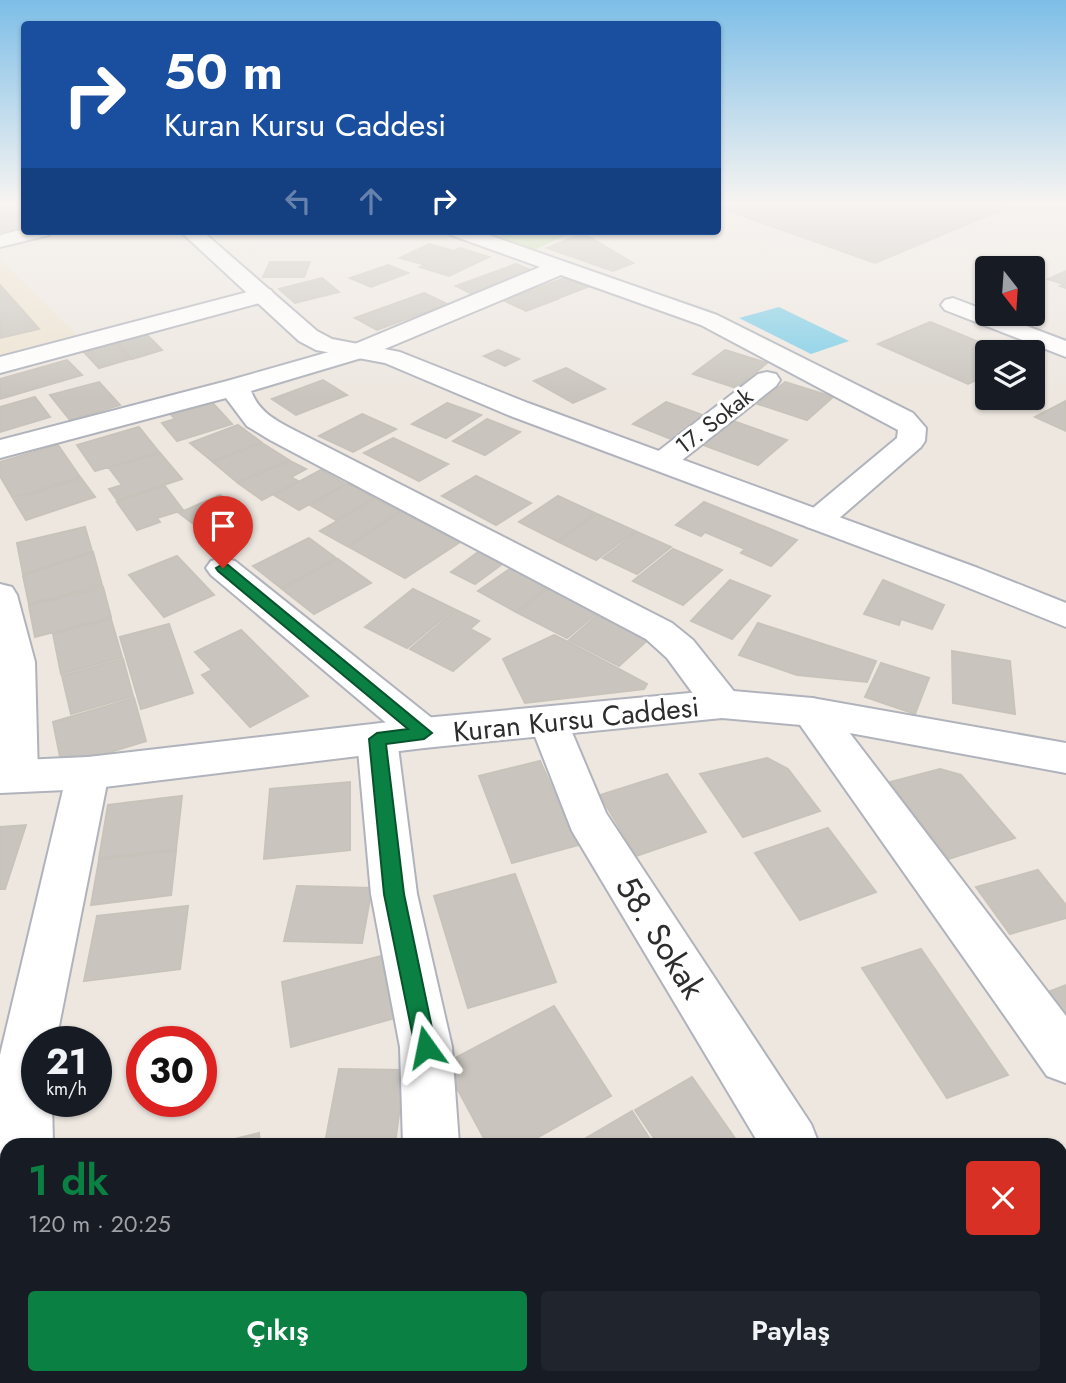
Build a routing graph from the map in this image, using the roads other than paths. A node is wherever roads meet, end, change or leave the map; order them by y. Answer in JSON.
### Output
{"nodes":[{"id":1,"x":232,"y":268,"type":"edge"},
{"id":2,"x":558,"y":268,"type":"edge"},
{"id":3,"x":561,"y":268,"type":"edge"},
{"id":4,"x":263,"y":295,"type":"junction"},
{"id":5,"x":953,"y":305,"type":"dead end"},
{"id":6,"x":1066,"y":350,"type":"edge"},
{"id":7,"x":359,"y":351,"type":"junction"},
{"id":8,"x":0,"y":365,"type":"edge"},
{"id":9,"x":766,"y":380,"type":"dead end"},
{"id":10,"x":236,"y":387,"type":"junction"},
{"id":11,"x":0,"y":449,"type":"edge"},
{"id":12,"x":662,"y":462,"type":"junction"},
{"id":13,"x":818,"y":520,"type":"junction"},
{"id":14,"x":223,"y":568,"type":"dead end"},
{"id":15,"x":0,"y":595,"type":"edge"},
{"id":16,"x":1066,"y":616,"type":"edge"},
{"id":17,"x":722,"y":705,"type":"junction"},
{"id":18,"x":812,"y":712,"type":"junction"},
{"id":19,"x":549,"y":721,"type":"junction"},
{"id":20,"x":424,"y":733,"type":"junction"},
{"id":21,"x":377,"y":739,"type":"junction"},
{"id":22,"x":1066,"y":758,"type":"edge"},
{"id":23,"x":88,"y":773,"type":"junction"},
{"id":24,"x":9,"y":777,"type":"edge"},
{"id":25,"x":1066,"y":1058,"type":"edge"},
{"id":26,"x":25,"y":1138,"type":"edge"},
{"id":27,"x":431,"y":1138,"type":"edge"},
{"id":28,"x":787,"y":1138,"type":"edge"}],
"edges":[{"from":1,"to":4,"type":"street"},
{"from":2,"to":7,"type":"street"},
{"from":3,"to":13,"type":"street"},
{"from":4,"to":7,"type":"street"},
{"from":4,"to":8,"type":"street"},
{"from":5,"to":6,"type":"street"},
{"from":7,"to":10,"type":"street"},
{"from":7,"to":12,"type":"street"},
{"from":9,"to":12,"type":"street","name":"17. Sokak"},
{"from":10,"to":11,"type":"street"},
{"from":10,"to":17,"type":"street"},
{"from":12,"to":13,"type":"street"},
{"from":13,"to":16,"type":"street"},
{"from":14,"to":20,"type":"street"},
{"from":15,"to":24,"type":"street"},
{"from":17,"to":18,"type":"street","name":"Kuran Kursu Caddesi"},
{"from":17,"to":19,"type":"street","name":"Kuran Kursu Caddesi"},
{"from":18,"to":22,"type":"street","name":"Kuran Kursu Caddesi"},
{"from":18,"to":25,"type":"street"},
{"from":19,"to":20,"type":"street","name":"Kuran Kursu Caddesi"},
{"from":19,"to":28,"type":"street","name":"58. Sokak"},
{"from":20,"to":21,"type":"street","name":"Kuran Kursu Caddesi"},
{"from":21,"to":23,"type":"street","name":"Kuran Kursu Caddesi"},
{"from":21,"to":27,"type":"street"},
{"from":23,"to":24,"type":"street","name":"Kuran Kursu Caddesi"},
{"from":23,"to":26,"type":"street"}]}
